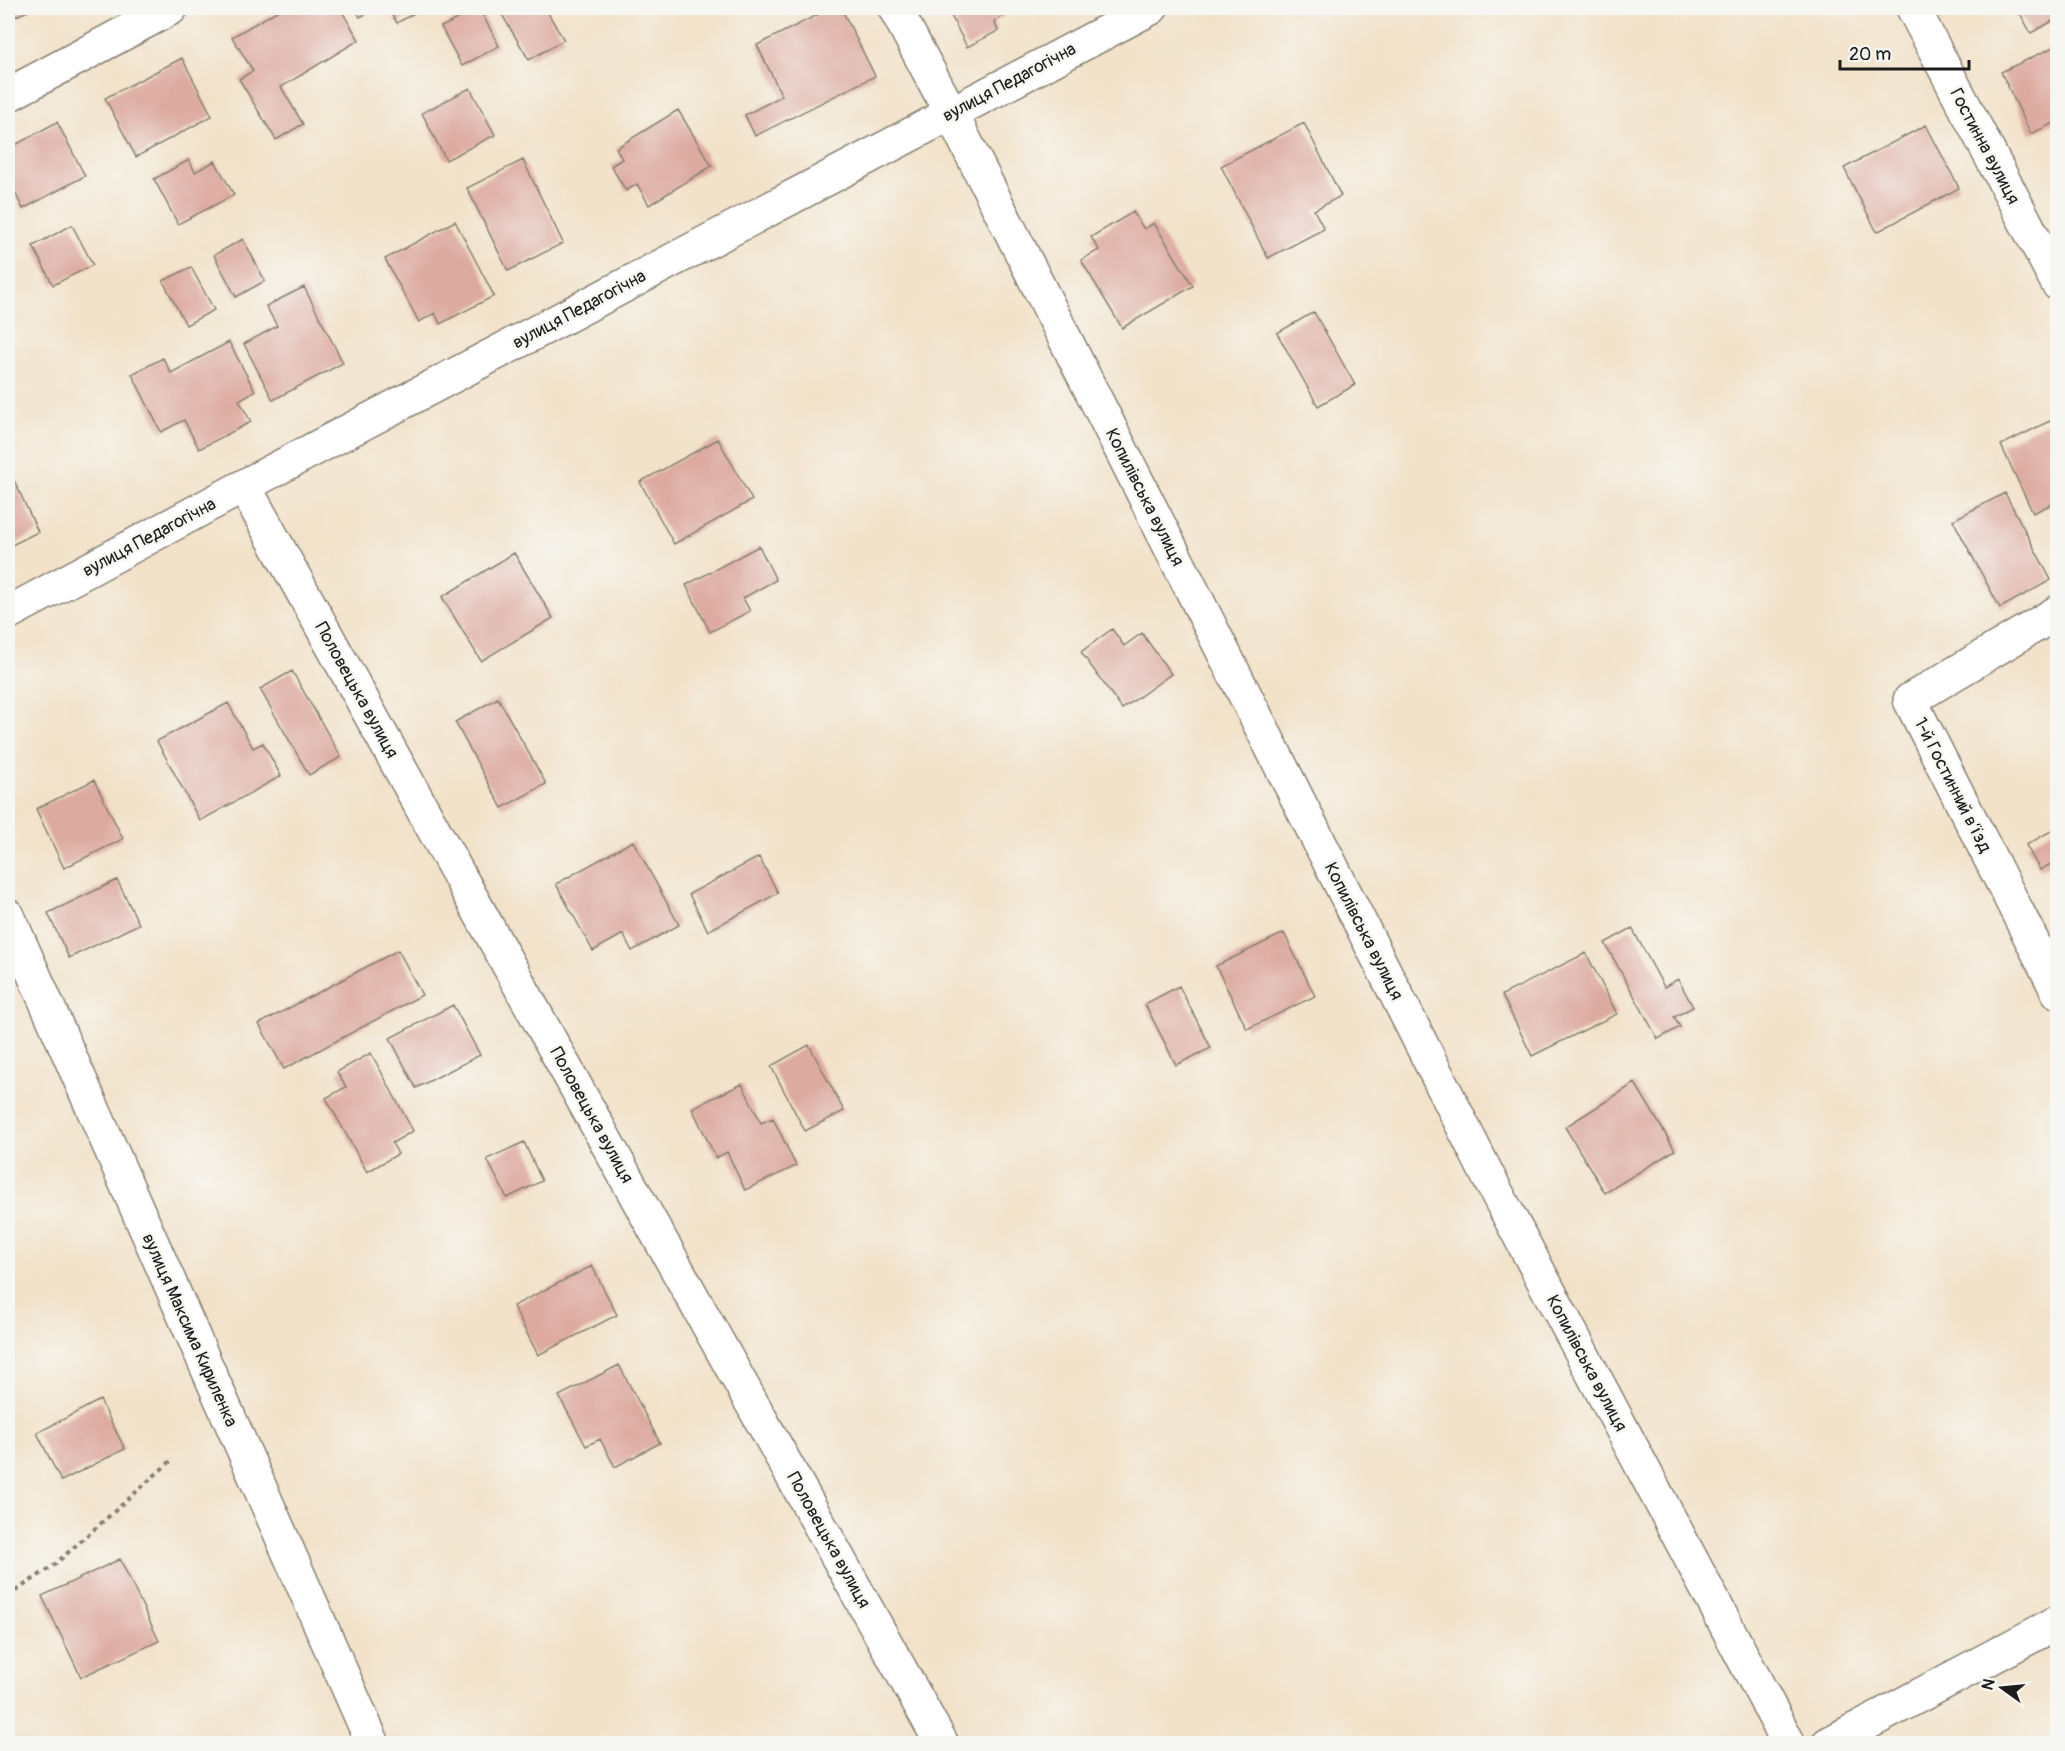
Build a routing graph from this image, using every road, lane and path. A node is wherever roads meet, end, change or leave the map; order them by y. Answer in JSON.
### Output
{"nodes":[{"id":1,"x":171,"y":8,"type":"edge"},
{"id":2,"x":895,"y":8,"type":"edge"},
{"id":3,"x":1151,"y":8,"type":"edge"},
{"id":4,"x":1913,"y":8,"type":"edge"},
{"id":5,"x":8,"y":95,"type":"edge"},
{"id":6,"x":951,"y":112,"type":"junction"},
{"id":7,"x":2058,"y":284,"type":"edge"},
{"id":8,"x":244,"y":486,"type":"junction"},
{"id":9,"x":2058,"y":612,"type":"edge"},
{"id":10,"x":8,"y":613,"type":"edge"},
{"id":11,"x":8,"y":916,"type":"edge"},
{"id":12,"x":2058,"y":992,"type":"edge"},
{"id":13,"x":173,"y":1459,"type":"dead end"},
{"id":14,"x":8,"y":1596,"type":"edge"},
{"id":15,"x":2058,"y":1622,"type":"edge"},
{"id":16,"x":373,"y":1743,"type":"edge"},
{"id":17,"x":942,"y":1743,"type":"edge"},
{"id":18,"x":1789,"y":1743,"type":"edge"},
{"id":19,"x":1828,"y":1743,"type":"edge"}],
"edges":[{"from":1,"to":5,"type":"street"},
{"from":2,"to":6,"type":"street","name":"Копилівська вулиця"},
{"from":3,"to":6,"type":"street","name":"вулиця Педагогічна"},
{"from":4,"to":7,"type":"street","name":"Гостинна вулиця"},
{"from":6,"to":8,"type":"street","name":"вулиця Педагогічна"},
{"from":6,"to":18,"type":"street","name":"Копилівська вулиця"},
{"from":8,"to":10,"type":"street","name":"вулиця Педагогічна"},
{"from":8,"to":17,"type":"street","name":"Половецька вулиця"},
{"from":9,"to":12,"type":"street","name":"1-й Гостинний вʼїзд"},
{"from":11,"to":16,"type":"street","name":"вулиця Максима Кириленка"},
{"from":13,"to":14,"type":"path"},
{"from":15,"to":19,"type":"street"}]}
